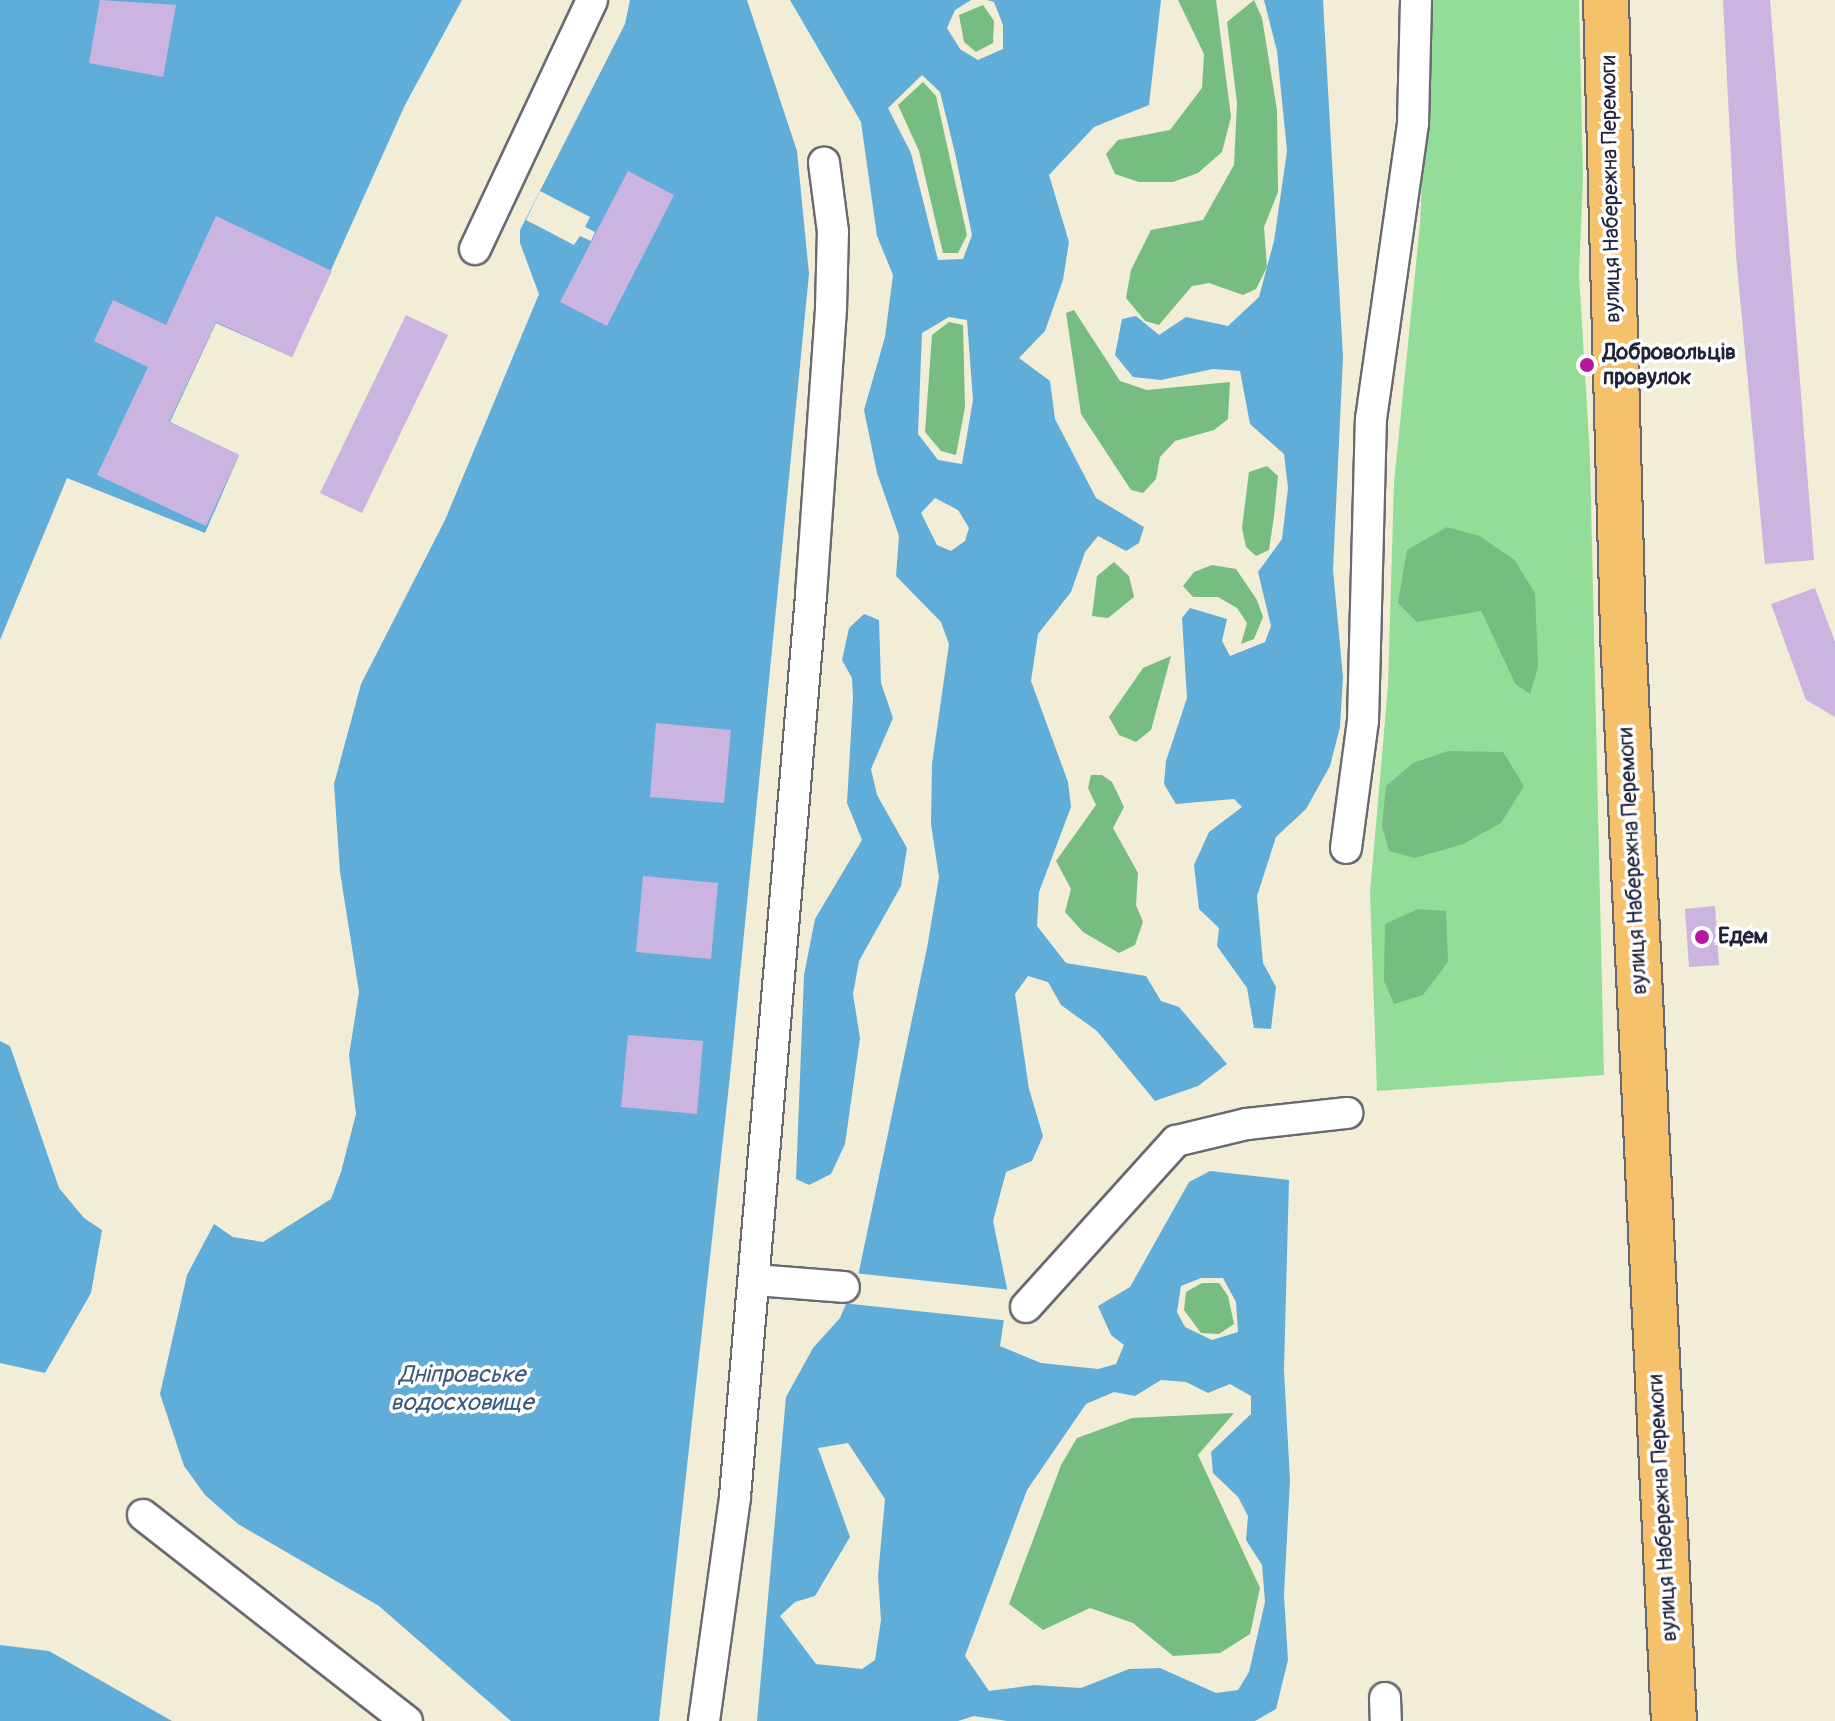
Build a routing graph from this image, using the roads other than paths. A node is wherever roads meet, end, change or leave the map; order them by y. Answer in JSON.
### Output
{"nodes":[{"id":1,"x":592,"y":0,"type":"edge"},
{"id":2,"x":1416,"y":0,"type":"edge"},
{"id":3,"x":1606,"y":0,"type":"edge"},
{"id":4,"x":824,"y":163,"type":"dead end"},
{"id":5,"x":475,"y":249,"type":"dead end"},
{"id":6,"x":1346,"y":848,"type":"dead end"},
{"id":7,"x":1347,"y":1113,"type":"dead end"},
{"id":8,"x":755,"y":1280,"type":"junction"},
{"id":9,"x":844,"y":1287,"type":"dead end"},
{"id":10,"x":1026,"y":1307,"type":"dead end"},
{"id":11,"x":143,"y":1515,"type":"dead end"},
{"id":12,"x":407,"y":1721,"type":"edge"},
{"id":13,"x":704,"y":1721,"type":"edge"},
{"id":14,"x":1674,"y":1721,"type":"edge"}],
"edges":[{"from":1,"to":5,"type":"street"},
{"from":2,"to":6,"type":"street"},
{"from":3,"to":14,"type":"main road","name":"вулиця Набережна Перемоги"},
{"from":4,"to":8,"type":"street"},
{"from":7,"to":10,"type":"street"},
{"from":8,"to":9,"type":"street"},
{"from":8,"to":13,"type":"street"},
{"from":11,"to":12,"type":"street"}]}
